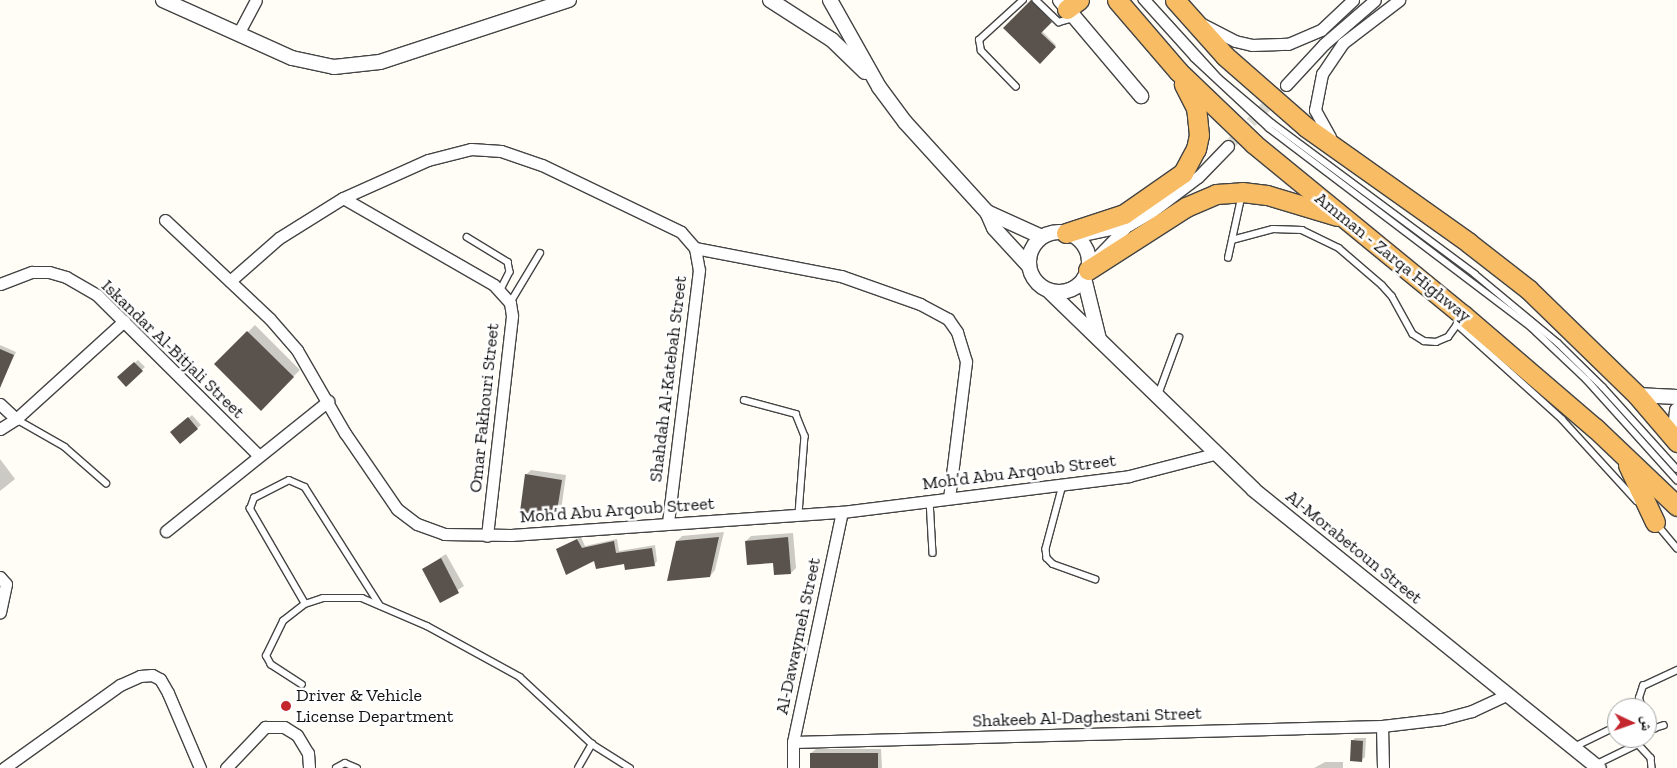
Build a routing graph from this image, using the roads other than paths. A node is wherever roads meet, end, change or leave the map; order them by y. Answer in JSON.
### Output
{"nodes":[{"id":1,"x":163,"y":0,"type":"edge"},
{"id":2,"x":256,"y":0,"type":"edge"},
{"id":3,"x":569,"y":0,"type":"edge"},
{"id":4,"x":770,"y":0,"type":"edge"},
{"id":5,"x":830,"y":0,"type":"edge"},
{"id":6,"x":1023,"y":0,"type":"edge"},
{"id":7,"x":1036,"y":0,"type":"edge"},
{"id":8,"x":1117,"y":0,"type":"edge"},
{"id":9,"x":1142,"y":0,"type":"edge"},
{"id":10,"x":1148,"y":0,"type":"edge"},
{"id":11,"x":1175,"y":0,"type":"edge"},
{"id":12,"x":1353,"y":0,"type":"edge"},
{"id":13,"x":1375,"y":0,"type":"edge"},
{"id":14,"x":1399,"y":0,"type":"edge"},
{"id":15,"x":1070,"y":7,"type":"edge"},
{"id":16,"x":1190,"y":18,"type":"junction"},
{"id":17,"x":238,"y":34,"type":"junction"},
{"id":18,"x":1178,"y":71,"type":"junction"},
{"id":19,"x":1286,"y":85,"type":"tunnel mouth"},
{"id":20,"x":880,"y":87,"type":"junction"},
{"id":21,"x":1016,"y":87,"type":"dead end"},
{"id":22,"x":1141,"y":96,"type":"dead end"},
{"id":23,"x":1228,"y":146,"type":"tunnel mouth"},
{"id":24,"x":1345,"y":156,"type":"junction"},
{"id":25,"x":1242,"y":192,"type":"junction"},
{"id":26,"x":343,"y":198,"type":"junction"},
{"id":27,"x":987,"y":212,"type":"junction"},
{"id":28,"x":165,"y":220,"type":"dead end"},
{"id":29,"x":1349,"y":220,"type":"junction"},
{"id":30,"x":1128,"y":225,"type":"junction"},
{"id":31,"x":1070,"y":235,"type":"junction"},
{"id":32,"x":467,"y":237,"type":"dead end"},
{"id":33,"x":1042,"y":237,"type":"junction"},
{"id":34,"x":1232,"y":240,"type":"junction"},
{"id":35,"x":695,"y":248,"type":"junction"},
{"id":36,"x":540,"y":253,"type":"dead end"},
{"id":37,"x":1228,"y":258,"type":"dead end"},
{"id":38,"x":1029,"y":266,"type":"junction"},
{"id":39,"x":1087,"y":271,"type":"junction"},
{"id":40,"x":230,"y":281,"type":"junction"},
{"id":41,"x":0,"y":284,"type":"edge"},
{"id":42,"x":501,"y":290,"type":"junction"},
{"id":43,"x":1050,"y":292,"type":"junction"},
{"id":44,"x":510,"y":303,"type":"junction"},
{"id":45,"x":1460,"y":319,"type":"junction"},
{"id":46,"x":124,"y":321,"type":"junction"},
{"id":47,"x":1179,"y":338,"type":"dead end"},
{"id":48,"x":1099,"y":339,"type":"junction"},
{"id":49,"x":1158,"y":395,"type":"junction"},
{"id":50,"x":1637,"y":395,"type":"junction"},
{"id":51,"x":1677,"y":397,"type":"edge"},
{"id":52,"x":328,"y":400,"type":"junction"},
{"id":53,"x":744,"y":400,"type":"dead end"},
{"id":54,"x":0,"y":404,"type":"edge"},
{"id":55,"x":1677,"y":410,"type":"edge"},
{"id":56,"x":16,"y":418,"type":"junction"},
{"id":57,"x":0,"y":429,"type":"edge"},
{"id":58,"x":1676,"y":440,"type":"edge"},
{"id":59,"x":1214,"y":454,"type":"junction"},
{"id":60,"x":1623,"y":455,"type":"junction"},
{"id":61,"x":259,"y":456,"type":"junction"},
{"id":62,"x":1677,"y":469,"type":"edge"},
{"id":63,"x":1677,"y":480,"type":"edge"},
{"id":64,"x":106,"y":483,"type":"dead end"},
{"id":65,"x":1063,"y":485,"type":"junction"},
{"id":66,"x":949,"y":498,"type":"junction"},
{"id":67,"x":930,"y":500,"type":"junction"},
{"id":68,"x":1677,"y":506,"type":"edge"},
{"id":69,"x":842,"y":512,"type":"junction"},
{"id":70,"x":799,"y":514,"type":"junction"},
{"id":71,"x":668,"y":522,"type":"junction"},
{"id":72,"x":1655,"y":522,"type":"junction"},
{"id":73,"x":166,"y":532,"type":"dead end"},
{"id":74,"x":487,"y":536,"type":"junction"},
{"id":75,"x":1677,"y":548,"type":"edge"},
{"id":76,"x":932,"y":553,"type":"dead end"},
{"id":77,"x":0,"y":577,"type":"edge"},
{"id":78,"x":1096,"y":579,"type":"dead end"},
{"id":79,"x":305,"y":604,"type":"junction"},
{"id":80,"x":380,"y":605,"type":"junction"},
{"id":81,"x":0,"y":612,"type":"edge"},
{"id":82,"x":1677,"y":670,"type":"edge"},
{"id":83,"x":302,"y":686,"type":"dead end"},
{"id":84,"x":1506,"y":696,"type":"junction"},
{"id":85,"x":1639,"y":698,"type":"edge"},
{"id":86,"x":1664,"y":725,"type":"dead end"},
{"id":87,"x":1382,"y":726,"type":"junction"},
{"id":88,"x":1657,"y":727,"type":"edge"},
{"id":89,"x":1607,"y":731,"type":"edge"},
{"id":90,"x":793,"y":742,"type":"junction"},
{"id":91,"x":592,"y":744,"type":"junction"},
{"id":92,"x":1572,"y":748,"type":"junction"},
{"id":93,"x":1597,"y":766,"type":"edge"},
{"id":94,"x":4,"y":768,"type":"edge"},
{"id":95,"x":200,"y":768,"type":"edge"},
{"id":96,"x":226,"y":768,"type":"edge"},
{"id":97,"x":309,"y":768,"type":"edge"},
{"id":98,"x":336,"y":768,"type":"edge"},
{"id":99,"x":357,"y":768,"type":"edge"},
{"id":100,"x":578,"y":768,"type":"edge"},
{"id":101,"x":630,"y":768,"type":"edge"},
{"id":102,"x":793,"y":768,"type":"edge"},
{"id":103,"x":1383,"y":768,"type":"edge"},
{"id":104,"x":1652,"y":768,"type":"edge"}],
"edges":[{"from":1,"to":17,"type":"street"},
{"from":2,"to":17,"type":"street"},
{"from":3,"to":17,"type":"street"},
{"from":4,"to":20,"type":"street"},
{"from":5,"to":20,"type":"street"},
{"from":6,"to":21,"type":"lane"},
{"from":7,"to":15,"type":"lane"},
{"from":8,"to":18,"type":"highway","name":"Amman - Zarqa Highway"},
{"from":9,"to":63,"type":"lane"},
{"from":10,"to":62,"type":"lane"},
{"from":11,"to":16,"type":"highway"},
{"from":12,"to":16,"type":"street"},
{"from":13,"to":19,"type":"street"},
{"from":14,"to":24,"type":"street"},
{"from":15,"to":22,"type":"street"},
{"from":16,"to":24,"type":"highway"},
{"from":18,"to":29,"type":"highway","name":"Amman - Zarqa Highway"},
{"from":18,"to":31,"type":"highway"},
{"from":20,"to":27,"type":"street"},
{"from":23,"to":30,"type":"street"},
{"from":24,"to":50,"type":"highway"},
{"from":25,"to":29,"type":"highway"},
{"from":25,"to":34,"type":"lane"},
{"from":25,"to":39,"type":"highway"},
{"from":26,"to":35,"type":"street"},
{"from":26,"to":40,"type":"street"},
{"from":26,"to":42,"type":"street","name":"Omar Fakhouri Street"},
{"from":27,"to":33,"type":"street"},
{"from":27,"to":38,"type":"street"},
{"from":28,"to":40,"type":"street","name":"Moh’d Abu Arqoub Street"},
{"from":29,"to":45,"type":"highway","name":"Amman - Zarqa Highway"},
{"from":30,"to":31,"type":"street"},
{"from":30,"to":39,"type":"street"},
{"from":31,"to":33,"type":"street"},
{"from":31,"to":39,"type":"street"},
{"from":32,"to":42,"type":"lane"},
{"from":33,"to":38,"type":"street"},
{"from":34,"to":37,"type":"lane"},
{"from":34,"to":45,"type":"lane"},
{"from":35,"to":66,"type":"street"},
{"from":35,"to":71,"type":"street","name":"Shahdah Al-Katebah Street"},
{"from":36,"to":44,"type":"lane"},
{"from":38,"to":43,"type":"street"},
{"from":39,"to":43,"type":"street"},
{"from":39,"to":48,"type":"street"},
{"from":40,"to":52,"type":"street","name":"Moh’d Abu Arqoub Street"},
{"from":41,"to":46,"type":"street","name":"Iskandar Al-Bitjali Street"},
{"from":42,"to":44,"type":"street","name":"Omar Fakhouri Street"},
{"from":43,"to":48,"type":"street","name":"Al-Morabetoun Street"},
{"from":44,"to":74,"type":"street","name":"Omar Fakhouri Street"},
{"from":45,"to":60,"type":"highway","name":"Amman - Zarqa Highway"},
{"from":45,"to":72,"type":"lane"},
{"from":46,"to":56,"type":"street"},
{"from":46,"to":61,"type":"street","name":"Iskandar Al-Bitjali Street"},
{"from":47,"to":49,"type":"lane"},
{"from":48,"to":49,"type":"street","name":"Al-Morabetoun Street"},
{"from":49,"to":59,"type":"street","name":"Al-Morabetoun Street"},
{"from":50,"to":51,"type":"street"},
{"from":50,"to":58,"type":"highway"},
{"from":52,"to":61,"type":"street"},
{"from":52,"to":74,"type":"street","name":"Moh’d Abu Arqoub Street"},
{"from":53,"to":70,"type":"lane"},
{"from":54,"to":56,"type":"street"},
{"from":55,"to":58,"type":"street"},
{"from":56,"to":57,"type":"street"},
{"from":56,"to":64,"type":"lane"},
{"from":59,"to":65,"type":"street","name":"Moh’d Abu Arqoub Street"},
{"from":59,"to":84,"type":"street","name":"Al-Morabetoun Street"},
{"from":60,"to":68,"type":"highway","name":"Amman - Zarqa Highway"},
{"from":60,"to":72,"type":"highway"},
{"from":61,"to":73,"type":"street"},
{"from":65,"to":66,"type":"street","name":"Moh’d Abu Arqoub Street"},
{"from":65,"to":78,"type":"lane"},
{"from":66,"to":67,"type":"street","name":"Moh’d Abu Arqoub Street"},
{"from":67,"to":69,"type":"street","name":"Moh’d Abu Arqoub Street"},
{"from":67,"to":76,"type":"lane"},
{"from":69,"to":70,"type":"street","name":"Moh’d Abu Arqoub Street"},
{"from":69,"to":90,"type":"street","name":"Al-Dawaymeh Street"},
{"from":70,"to":71,"type":"street","name":"Moh’d Abu Arqoub Street"},
{"from":71,"to":74,"type":"street","name":"Moh’d Abu Arqoub Street"},
{"from":72,"to":75,"type":"lane"},
{"from":77,"to":81,"type":"street"},
{"from":79,"to":80,"type":"lane"},
{"from":79,"to":80,"type":"lane"},
{"from":79,"to":83,"type":"lane"},
{"from":80,"to":91,"type":"lane"},
{"from":82,"to":85,"type":"lane"},
{"from":84,"to":87,"type":"street","name":"Shakeeb Al-Daghestani Street"},
{"from":84,"to":92,"type":"street","name":"Al-Morabetoun Street"},
{"from":86,"to":88,"type":"lane"},
{"from":87,"to":90,"type":"street","name":"Shakeeb Al-Daghestani Street"},
{"from":87,"to":103,"type":"street"},
{"from":89,"to":92,"type":"lane"},
{"from":90,"to":102,"type":"street","name":"Al-Dawaymeh Street"},
{"from":91,"to":100,"type":"lane"},
{"from":91,"to":101,"type":"lane"},
{"from":92,"to":93,"type":"street","name":"Al-Morabetoun Street"},
{"from":93,"to":104,"type":"lane"},
{"from":94,"to":95,"type":"street"},
{"from":96,"to":97,"type":"street"},
{"from":98,"to":99,"type":"lane"}]}
